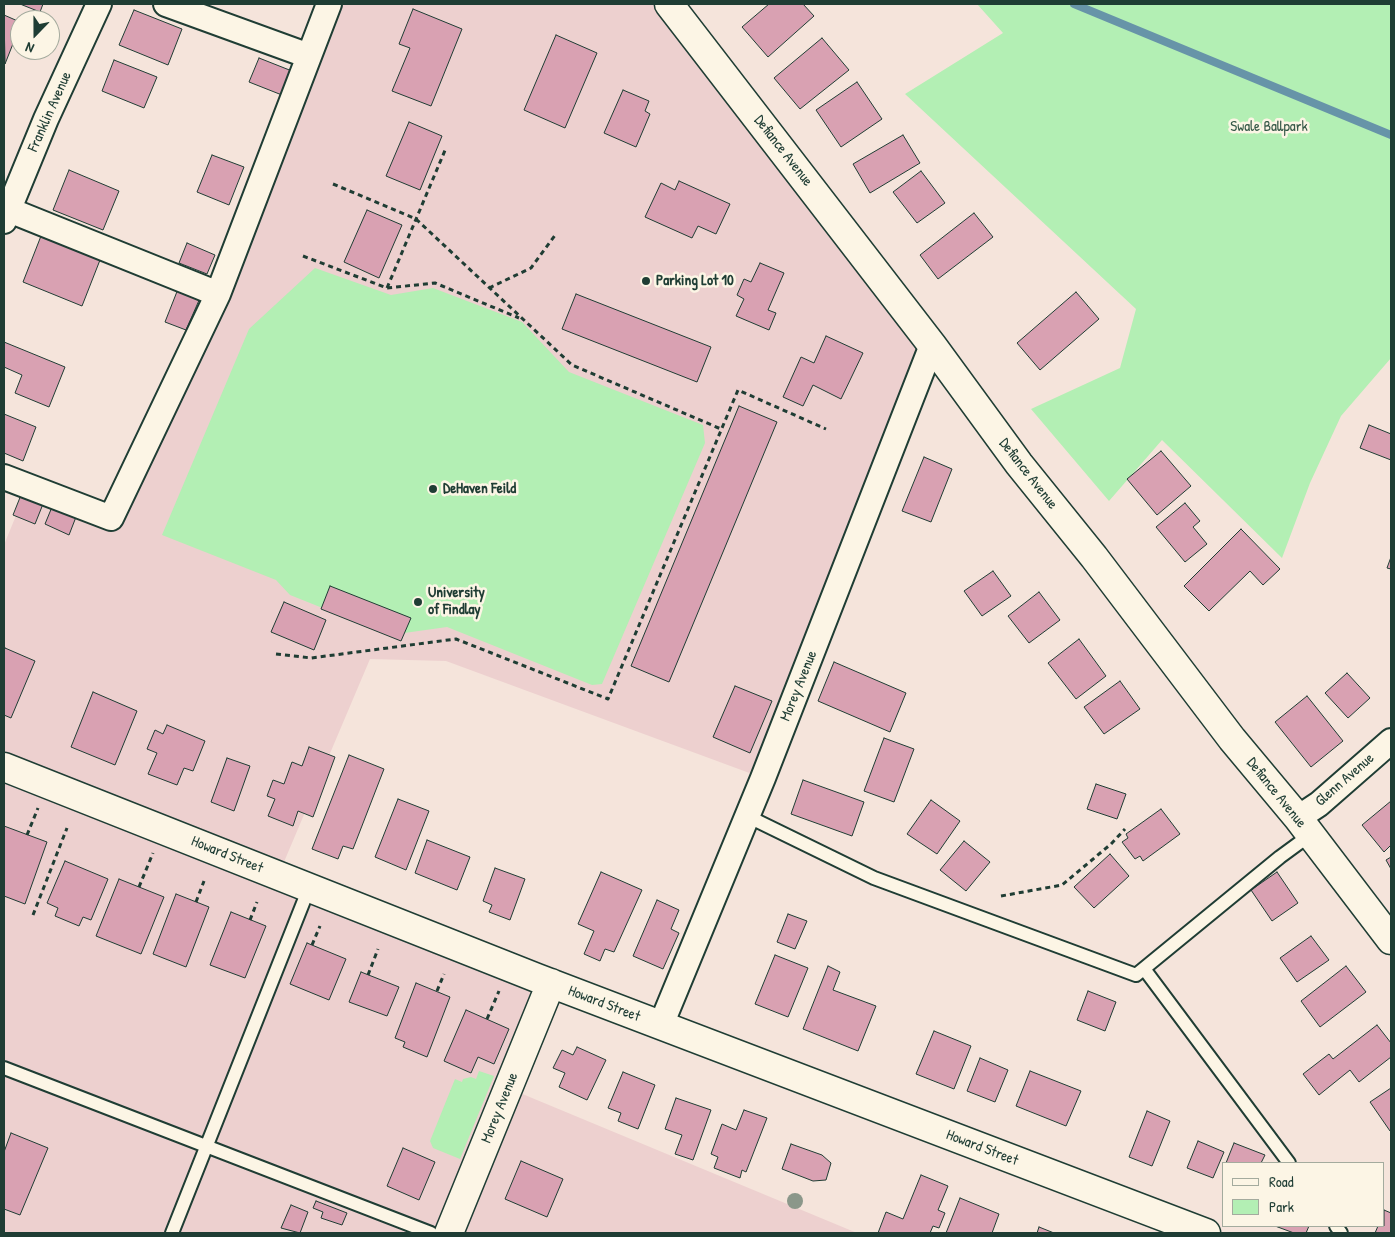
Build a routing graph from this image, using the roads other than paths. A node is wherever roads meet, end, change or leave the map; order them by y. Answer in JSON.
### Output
{"nodes":[{"id":1,"x":99,"y":4,"type":"edge"},
{"id":2,"x":166,"y":4,"type":"edge"},
{"id":3,"x":329,"y":4,"type":"edge"},
{"id":4,"x":669,"y":4,"type":"edge"},
{"id":5,"x":309,"y":56,"type":"junction"},
{"id":6,"x":5,"y":212,"type":"edge"},
{"id":7,"x":218,"y":294,"type":"junction"},
{"id":8,"x":932,"y":345,"type":"junction"},
{"id":9,"x":4,"y":477,"type":"edge"},
{"id":10,"x":1391,"y":741,"type":"edge"},
{"id":11,"x":4,"y":768,"type":"edge"},
{"id":12,"x":747,"y":816,"type":"junction"},
{"id":13,"x":1304,"y":826,"type":"junction"},
{"id":14,"x":309,"y":888,"type":"junction"},
{"id":15,"x":1391,"y":940,"type":"edge"},
{"id":16,"x":1144,"y":970,"type":"junction"},
{"id":17,"x":550,"y":984,"type":"junction"},
{"id":18,"x":661,"y":1025,"type":"junction"},
{"id":19,"x":4,"y":1068,"type":"edge"},
{"id":20,"x":207,"y":1146,"type":"junction"},
{"id":21,"x":1288,"y":1162,"type":"edge"},
{"id":22,"x":172,"y":1233,"type":"edge"},
{"id":23,"x":431,"y":1233,"type":"edge"},
{"id":24,"x":449,"y":1233,"type":"edge"},
{"id":25,"x":1206,"y":1233,"type":"edge"}],
"edges":[{"from":1,"to":6,"type":"street","name":"Franklin Avenue"},
{"from":2,"to":5,"type":"street"},
{"from":3,"to":5,"type":"street"},
{"from":4,"to":8,"type":"street","name":"Defiance Avenue"},
{"from":5,"to":7,"type":"street"},
{"from":6,"to":7,"type":"street"},
{"from":7,"to":9,"type":"street"},
{"from":8,"to":12,"type":"street","name":"Morey Avenue"},
{"from":8,"to":13,"type":"street","name":"Defiance Avenue"},
{"from":10,"to":13,"type":"street","name":"Glenn Avenue"},
{"from":11,"to":14,"type":"street","name":"Howard Street"},
{"from":12,"to":16,"type":"lane"},
{"from":12,"to":18,"type":"street","name":"Morey Avenue"},
{"from":13,"to":15,"type":"street","name":"Defiance Avenue"},
{"from":13,"to":16,"type":"lane"},
{"from":14,"to":17,"type":"street","name":"Howard Street"},
{"from":14,"to":20,"type":"lane"},
{"from":16,"to":21,"type":"lane"},
{"from":17,"to":18,"type":"street","name":"Howard Street"},
{"from":17,"to":24,"type":"street","name":"Morey Avenue"},
{"from":18,"to":25,"type":"street","name":"Howard Street"},
{"from":19,"to":20,"type":"lane"},
{"from":20,"to":22,"type":"lane"},
{"from":20,"to":23,"type":"lane"}]}
